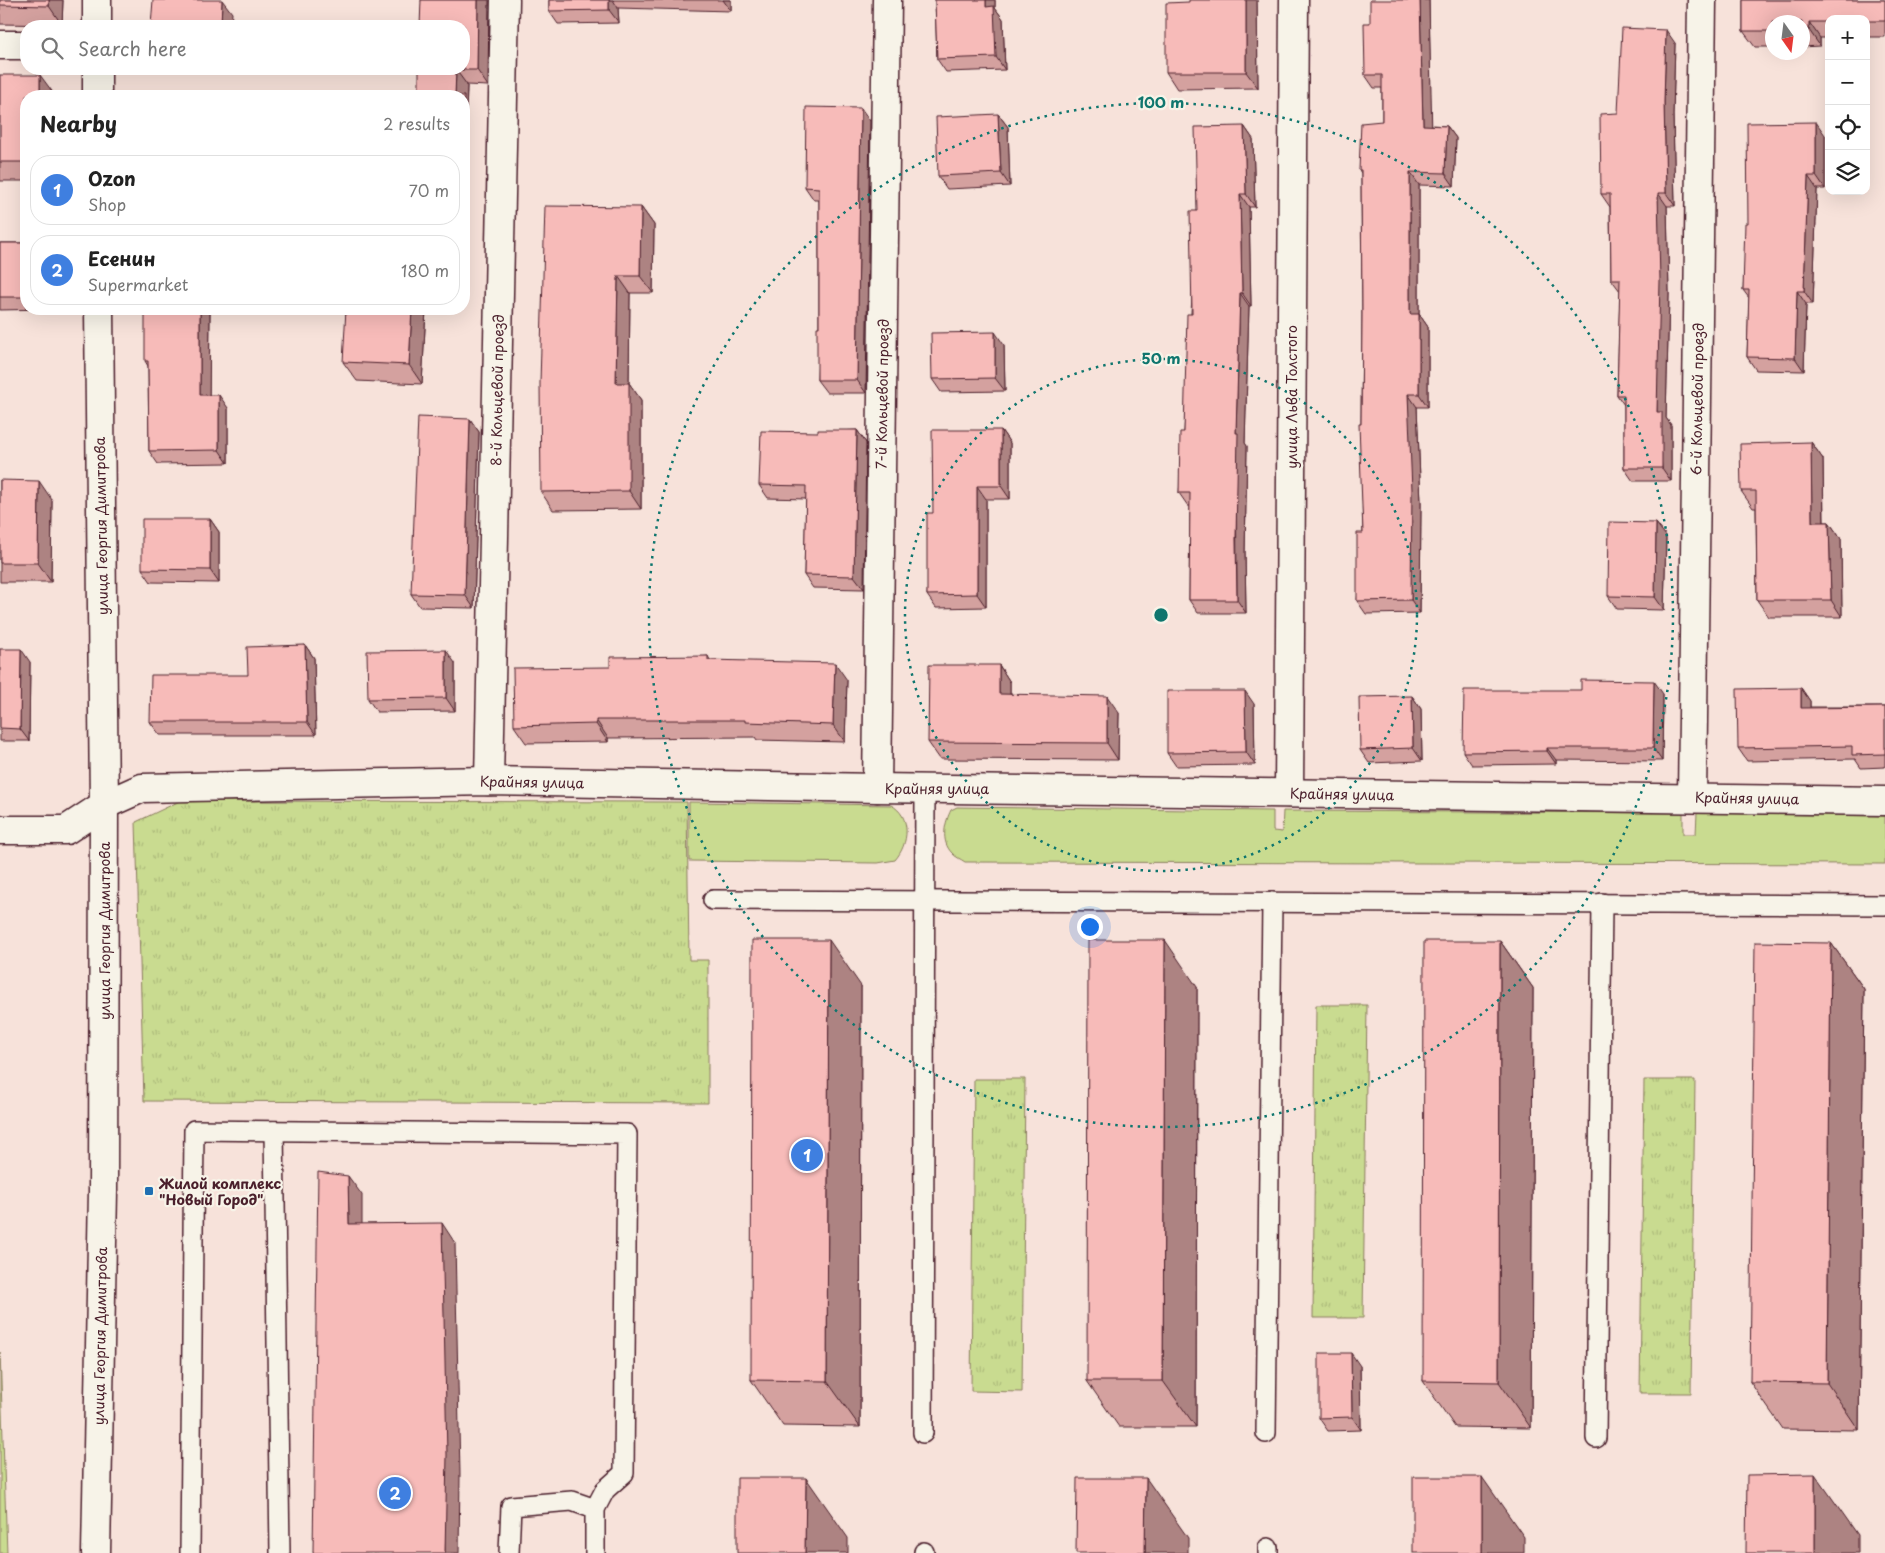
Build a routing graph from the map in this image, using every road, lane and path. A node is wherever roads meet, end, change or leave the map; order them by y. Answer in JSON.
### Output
{"nodes":[{"id":1,"x":97,"y":0,"type":"edge"},
{"id":2,"x":506,"y":0,"type":"edge"},
{"id":3,"x":887,"y":0,"type":"edge"},
{"id":4,"x":1294,"y":0,"type":"edge"},
{"id":5,"x":1702,"y":0,"type":"edge"},
{"id":6,"x":97,"y":20,"type":"edge"},
{"id":7,"x":0,"y":45,"type":"edge"},
{"id":8,"x":20,"y":46,"type":"edge"},
{"id":9,"x":97,"y":75,"type":"edge"},
{"id":10,"x":97,"y":90,"type":"edge"},
{"id":11,"x":99,"y":315,"type":"edge"},
{"id":12,"x":490,"y":781,"type":"junction"},
{"id":13,"x":877,"y":788,"type":"junction"},
{"id":14,"x":925,"y":788,"type":"junction"},
{"id":15,"x":1289,"y":793,"type":"junction"},
{"id":16,"x":1692,"y":797,"type":"junction"},
{"id":17,"x":1885,"y":801,"type":"edge"},
{"id":18,"x":104,"y":805,"type":"junction"},
{"id":19,"x":0,"y":830,"type":"edge"},
{"id":20,"x":713,"y":900,"type":"dead end"},
{"id":21,"x":924,"y":900,"type":"junction"},
{"id":22,"x":1272,"y":902,"type":"junction"},
{"id":23,"x":1602,"y":903,"type":"junction"},
{"id":24,"x":1885,"y":905,"type":"edge"},
{"id":25,"x":274,"y":1131,"type":"junction"},
{"id":26,"x":923,"y":1433,"type":"dead end"},
{"id":27,"x":1266,"y":1433,"type":"dead end"},
{"id":28,"x":1596,"y":1438,"type":"dead end"},
{"id":29,"x":595,"y":1509,"type":"junction"},
{"id":30,"x":96,"y":1553,"type":"edge"},
{"id":31,"x":190,"y":1553,"type":"edge"},
{"id":32,"x":280,"y":1553,"type":"edge"},
{"id":33,"x":509,"y":1553,"type":"edge"},
{"id":34,"x":595,"y":1553,"type":"edge"}],
"edges":[{"from":1,"to":6,"type":"street"},
{"from":2,"to":12,"type":"street","name":"8-й Кольцевой проезд"},
{"from":3,"to":13,"type":"street","name":"7-й Кольцевой проезд"},
{"from":4,"to":15,"type":"street","name":"улица Льва Толстого"},
{"from":5,"to":16,"type":"street","name":"6-й Кольцевой проезд"},
{"from":7,"to":8,"type":"street"},
{"from":9,"to":10,"type":"street"},
{"from":11,"to":18,"type":"street","name":"улица Георгия Димитрова"},
{"from":12,"to":13,"type":"street","name":"Крайняя улица"},
{"from":12,"to":18,"type":"street","name":"Крайняя улица"},
{"from":13,"to":14,"type":"street","name":"Крайняя улица"},
{"from":14,"to":15,"type":"street","name":"Крайняя улица"},
{"from":14,"to":21,"type":"lane"},
{"from":15,"to":16,"type":"street","name":"Крайняя улица"},
{"from":16,"to":17,"type":"street","name":"Крайняя улица"},
{"from":18,"to":19,"type":"street","name":"Крайняя улица"},
{"from":18,"to":30,"type":"street","name":"улица Георгия Димитрова"},
{"from":20,"to":21,"type":"lane"},
{"from":21,"to":22,"type":"lane"},
{"from":21,"to":26,"type":"lane"},
{"from":22,"to":23,"type":"lane"},
{"from":22,"to":27,"type":"lane"},
{"from":23,"to":24,"type":"lane"},
{"from":23,"to":28,"type":"lane"},
{"from":25,"to":29,"type":"lane"},
{"from":25,"to":31,"type":"lane"},
{"from":25,"to":32,"type":"lane"},
{"from":29,"to":33,"type":"lane"},
{"from":29,"to":34,"type":"lane"}]}
